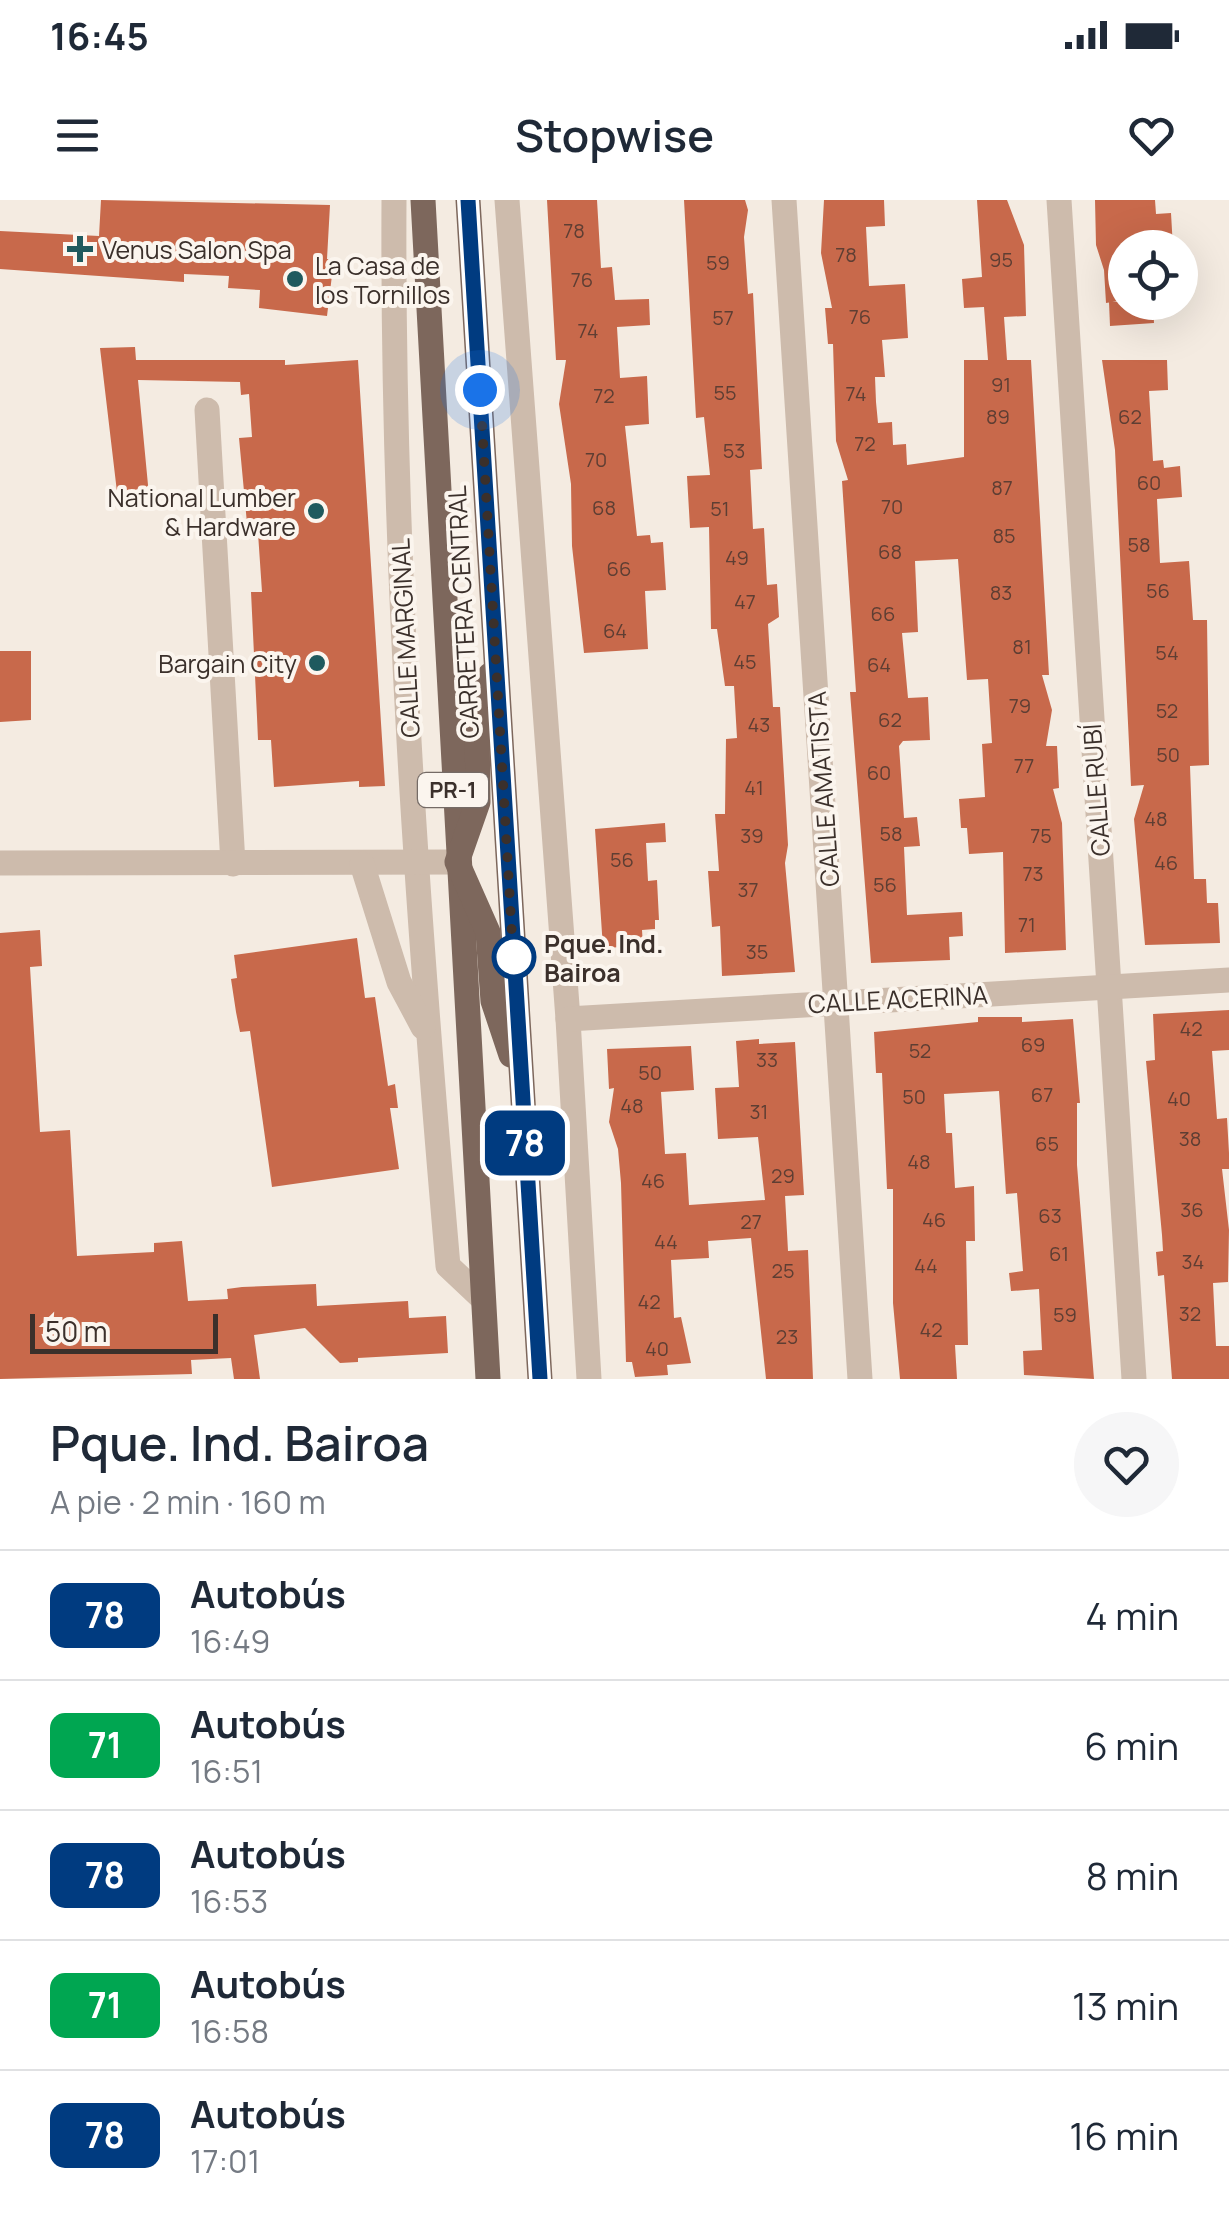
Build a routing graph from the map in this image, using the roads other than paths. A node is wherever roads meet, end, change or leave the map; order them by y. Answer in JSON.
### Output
{"nodes":[{"id":1,"x":394,"y":200,"type":"edge"},
{"id":2,"x":423,"y":200,"type":"edge"},
{"id":3,"x":468,"y":200,"type":"edge"},
{"id":4,"x":506,"y":200,"type":"edge"},
{"id":5,"x":784,"y":200,"type":"edge"},
{"id":6,"x":1059,"y":200,"type":"edge"},
{"id":7,"x":207,"y":410,"type":"dead end"},
{"id":8,"x":496,"y":656,"type":"junction"},
{"id":9,"x":0,"y":862,"type":"edge"},
{"id":10,"x":457,"y":862,"type":"junction"},
{"id":11,"x":233,"y":864,"type":"junction"},
{"id":12,"x":362,"y":864,"type":"junction"},
{"id":13,"x":418,"y":864,"type":"junction"},
{"id":14,"x":1229,"y":980,"type":"edge"},
{"id":15,"x":1109,"y":987,"type":"junction"},
{"id":16,"x":836,"y":1003,"type":"junction"},
{"id":17,"x":568,"y":1019,"type":"junction"},
{"id":18,"x":428,"y":1038,"type":"junction"},
{"id":19,"x":522,"y":1088,"type":"junction"},
{"id":20,"x":483,"y":1299,"type":"junction"},
{"id":21,"x":488,"y":1379,"type":"edge"},
{"id":22,"x":540,"y":1379,"type":"edge"},
{"id":23,"x":589,"y":1379,"type":"edge"},
{"id":24,"x":860,"y":1379,"type":"edge"},
{"id":25,"x":1134,"y":1379,"type":"edge"}],
"edges":[{"from":1,"to":13,"type":"street","name":"CALLE MARGINAL"},
{"from":2,"to":10,"type":"main road","name":"CARRETERA CENTRAL","number":"PR-1"},
{"from":3,"to":8,"type":"main road","name":"CARRETERA CENTRAL","number":"PR-1"},
{"from":4,"to":17,"type":"street"},
{"from":5,"to":16,"type":"street","name":"CALLE AMATISTA"},
{"from":6,"to":15,"type":"street","name":"CALLE RUBÍ"},
{"from":7,"to":11,"type":"street"},
{"from":8,"to":10,"type":"main road"},
{"from":8,"to":19,"type":"main road","name":"CARRETERA CENTRAL","number":"PR-1"},
{"from":9,"to":11,"type":"street"},
{"from":10,"to":13,"type":"street"},
{"from":10,"to":19,"type":"main road"},
{"from":10,"to":20,"type":"main road","name":"CARRETERA CENTRAL","number":"PR-1"},
{"from":11,"to":12,"type":"street"},
{"from":12,"to":13,"type":"street"},
{"from":12,"to":18,"type":"street"},
{"from":13,"to":18,"type":"street","name":"CALLE MARGINAL"},
{"from":14,"to":15,"type":"street","name":"CALLE ACERINA"},
{"from":15,"to":16,"type":"street","name":"CALLE ACERINA"},
{"from":15,"to":25,"type":"street","name":"CALLE RUBÍ"},
{"from":16,"to":17,"type":"street","name":"CALLE ACERINA"},
{"from":16,"to":24,"type":"street","name":"CALLE AMATISTA"},
{"from":17,"to":23,"type":"street"},
{"from":18,"to":20,"type":"street","name":"CALLE MARGINAL"},
{"from":19,"to":22,"type":"main road","name":"CARRETERA CENTRAL","number":"PR-1"},
{"from":20,"to":21,"type":"main road","name":"CARRETERA CENTRAL","number":"PR-1"}]}
